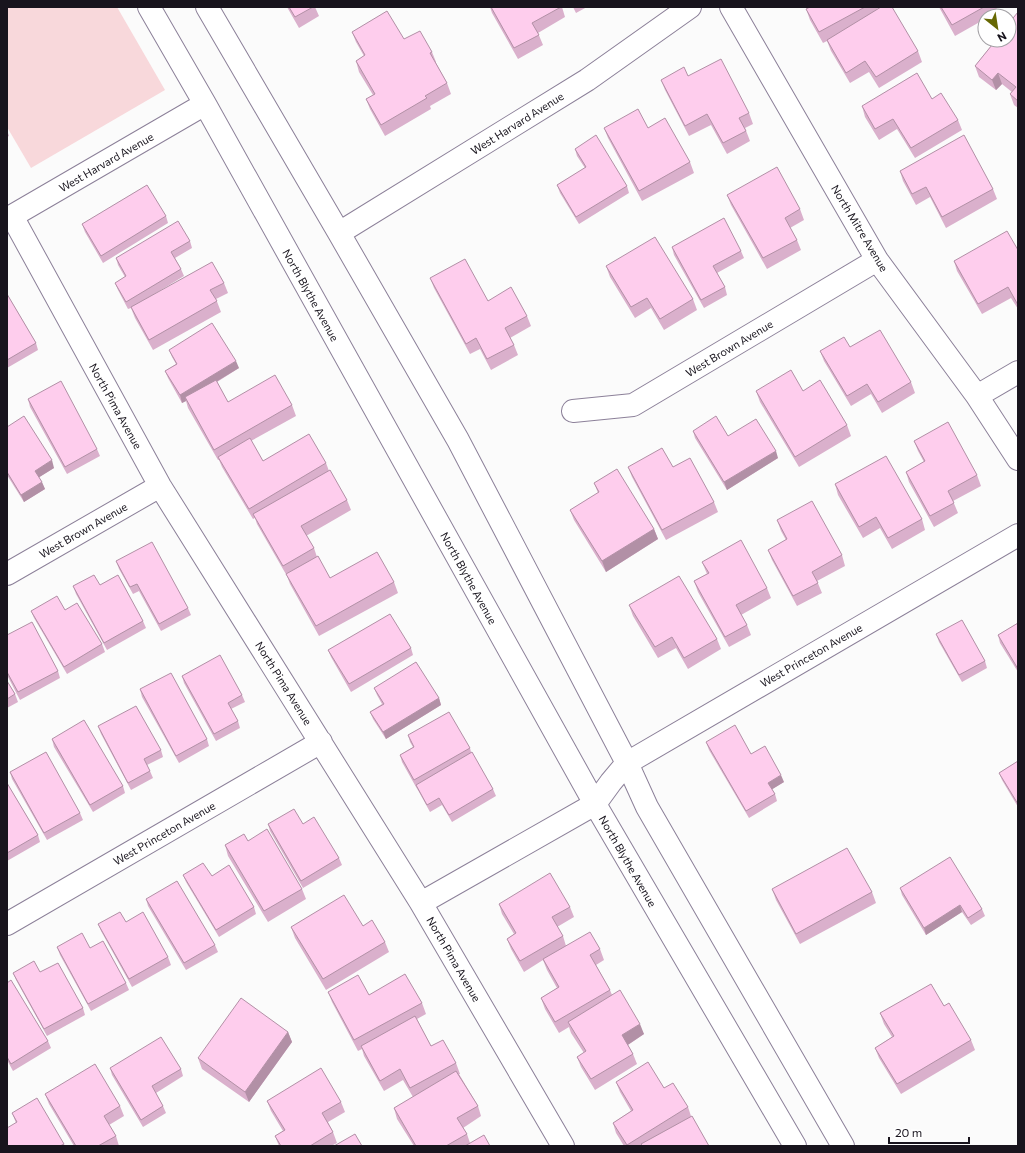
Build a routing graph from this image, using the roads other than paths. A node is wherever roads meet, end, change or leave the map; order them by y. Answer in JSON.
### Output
{"nodes":[{"id":1,"x":149,"y":7,"type":"edge"},
{"id":2,"x":207,"y":7,"type":"edge"},
{"id":3,"x":690,"y":7,"type":"edge"},
{"id":4,"x":731,"y":7,"type":"edge"},
{"id":5,"x":205,"y":104,"type":"junction"},
{"id":6,"x":10,"y":218,"type":"edge"},
{"id":7,"x":339,"y":233,"type":"junction"},
{"id":8,"x":877,"y":260,"type":"junction"},
{"id":9,"x":1018,"y":372,"type":"edge"},
{"id":10,"x":977,"y":396,"type":"junction"},
{"id":11,"x":573,"y":411,"type":"dead end"},
{"id":12,"x":1018,"y":459,"type":"edge"},
{"id":13,"x":160,"y":486,"type":"junction"},
{"id":14,"x":1018,"y":535,"type":"edge"},
{"id":15,"x":7,"y":574,"type":"edge"},
{"id":16,"x":321,"y":742,"type":"junction"},
{"id":17,"x":627,"y":763,"type":"junction"},
{"id":18,"x":595,"y":804,"type":"junction"},
{"id":19,"x":421,"y":903,"type":"junction"},
{"id":20,"x":7,"y":924,"type":"edge"},
{"id":21,"x":563,"y":1146,"type":"edge"},
{"id":22,"x":795,"y":1146,"type":"edge"},
{"id":23,"x":843,"y":1146,"type":"edge"}],
"edges":[{"from":1,"to":5,"type":"street","name":"North Blythe Avenue"},
{"from":2,"to":7,"type":"street"},
{"from":3,"to":7,"type":"street","name":"West Harvard Avenue"},
{"from":4,"to":8,"type":"street","name":"North Mitre Avenue"},
{"from":5,"to":6,"type":"street","name":"West Harvard Avenue"},
{"from":5,"to":18,"type":"street","name":"North Blythe Avenue"},
{"from":6,"to":13,"type":"street","name":"North Pima Avenue"},
{"from":7,"to":17,"type":"street"},
{"from":8,"to":10,"type":"street","name":"North Mitre Avenue"},
{"from":8,"to":11,"type":"street","name":"West Brown Avenue"},
{"from":9,"to":10,"type":"street"},
{"from":10,"to":12,"type":"street","name":"North Mitre Avenue"},
{"from":13,"to":15,"type":"street","name":"West Brown Avenue"},
{"from":13,"to":16,"type":"street","name":"North Pima Avenue"},
{"from":14,"to":17,"type":"street","name":"West Princeton Avenue"},
{"from":16,"to":19,"type":"street","name":"North Pima Avenue"},
{"from":16,"to":20,"type":"street","name":"West Princeton Avenue"},
{"from":17,"to":18,"type":"street","name":"West Princeton Avenue"},
{"from":17,"to":23,"type":"street"},
{"from":18,"to":19,"type":"street"},
{"from":18,"to":22,"type":"street","name":"North Blythe Avenue"},
{"from":19,"to":21,"type":"street","name":"North Pima Avenue"}]}
